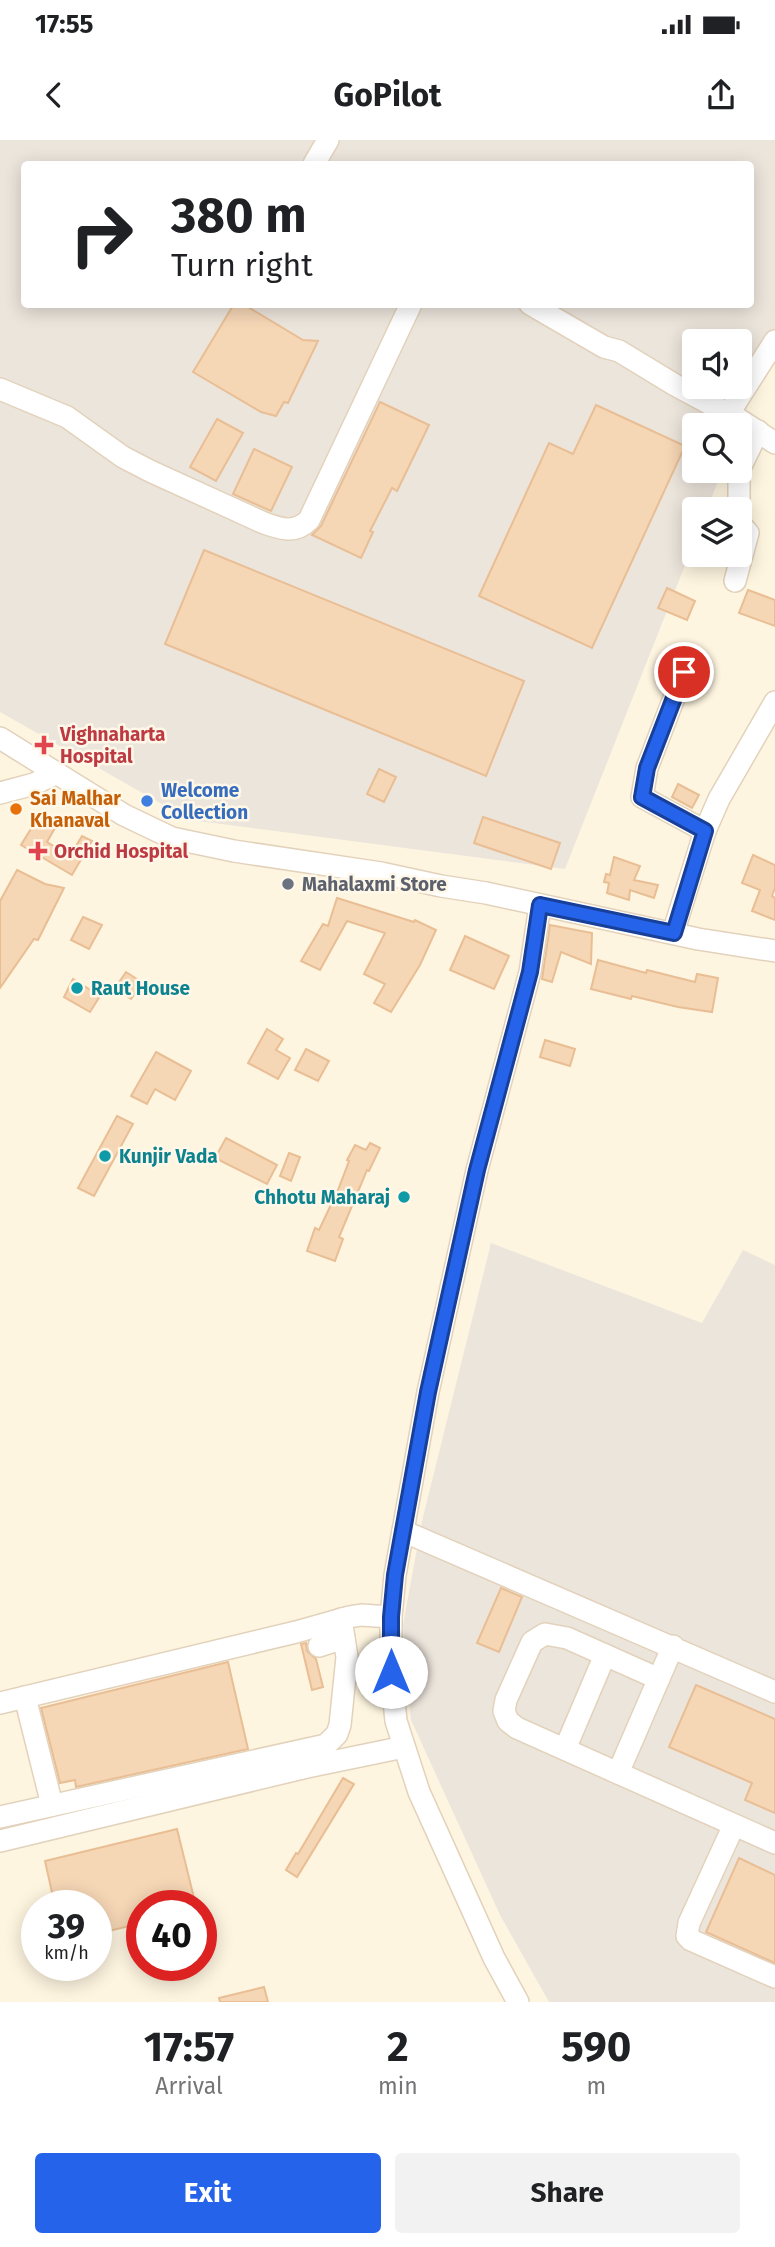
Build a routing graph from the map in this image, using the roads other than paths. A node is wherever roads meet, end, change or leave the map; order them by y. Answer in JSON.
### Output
{"nodes":[{"id":1,"x":328,"y":140,"type":"edge"},
{"id":2,"x":316,"y":161,"type":"edge"},
{"id":3,"x":409,"y":308,"type":"edge"},
{"id":4,"x":537,"y":308,"type":"edge"},
{"id":5,"x":775,"y":341,"type":"edge"},
{"id":6,"x":0,"y":389,"type":"edge"},
{"id":7,"x":727,"y":413,"type":"edge"},
{"id":8,"x":730,"y":413,"type":"edge"},
{"id":9,"x":766,"y":437,"type":"edge"},
{"id":10,"x":752,"y":455,"type":"edge"},
{"id":11,"x":739,"y":567,"type":"edge"},
{"id":12,"x":735,"y":581,"type":"dead end"},
{"id":13,"x":684,"y":672,"type":"dead end"},
{"id":14,"x":775,"y":702,"type":"edge"},
{"id":15,"x":0,"y":738,"type":"edge"},
{"id":16,"x":57,"y":773,"type":"junction"},
{"id":17,"x":0,"y":793,"type":"edge"},
{"id":18,"x":705,"y":831,"type":"junction"},
{"id":19,"x":540,"y":905,"type":"junction"},
{"id":20,"x":674,"y":933,"type":"junction"},
{"id":21,"x":775,"y":951,"type":"edge"},
{"id":22,"x":403,"y":1531,"type":"junction"},
{"id":23,"x":391,"y":1617,"type":"junction"},
{"id":24,"x":342,"y":1629,"type":"junction"},
{"id":25,"x":319,"y":1646,"type":"dead end"},
{"id":26,"x":673,"y":1646,"type":"junction"},
{"id":27,"x":605,"y":1655,"type":"junction"},
{"id":28,"x":659,"y":1679,"type":"junction"},
{"id":29,"x":775,"y":1692,"type":"edge"},
{"id":30,"x":25,"y":1697,"type":"junction"},
{"id":31,"x":0,"y":1703,"type":"edge"},
{"id":32,"x":404,"y":1746,"type":"junction"},
{"id":33,"x":565,"y":1749,"type":"junction"},
{"id":34,"x":618,"y":1773,"type":"junction"},
{"id":35,"x":52,"y":1805,"type":"junction"},
{"id":36,"x":0,"y":1817,"type":"edge"},
{"id":37,"x":734,"y":1825,"type":"junction"},
{"id":38,"x":0,"y":1841,"type":"edge"},
{"id":39,"x":775,"y":1843,"type":"edge"},
{"id":40,"x":775,"y":1977,"type":"edge"},
{"id":41,"x":518,"y":2002,"type":"edge"}],
"edges":[{"from":1,"to":2,"type":"street"},
{"from":3,"to":6,"type":"street"},
{"from":4,"to":7,"type":"street"},
{"from":5,"to":8,"type":"street"},
{"from":9,"to":10,"type":"street"},
{"from":11,"to":12,"type":"street"},
{"from":13,"to":18,"type":"street"},
{"from":14,"to":18,"type":"street"},
{"from":15,"to":16,"type":"street"},
{"from":16,"to":17,"type":"street"},
{"from":16,"to":19,"type":"street"},
{"from":18,"to":20,"type":"street"},
{"from":19,"to":20,"type":"street"},
{"from":19,"to":22,"type":"street"},
{"from":20,"to":21,"type":"street"},
{"from":22,"to":23,"type":"street"},
{"from":22,"to":26,"type":"street"},
{"from":23,"to":24,"type":"street"},
{"from":23,"to":32,"type":"street"},
{"from":24,"to":25,"type":"street"},
{"from":24,"to":30,"type":"street"},
{"from":24,"to":35,"type":"street"},
{"from":26,"to":28,"type":"street"},
{"from":26,"to":29,"type":"street"},
{"from":27,"to":28,"type":"street"},
{"from":27,"to":33,"type":"street"},
{"from":27,"to":33,"type":"street"},
{"from":28,"to":34,"type":"street"},
{"from":30,"to":31,"type":"street"},
{"from":30,"to":35,"type":"street"},
{"from":32,"to":38,"type":"street"},
{"from":32,"to":41,"type":"street"},
{"from":33,"to":34,"type":"street"},
{"from":34,"to":37,"type":"street"},
{"from":35,"to":36,"type":"street"},
{"from":37,"to":39,"type":"street"},
{"from":37,"to":40,"type":"street"}]}
